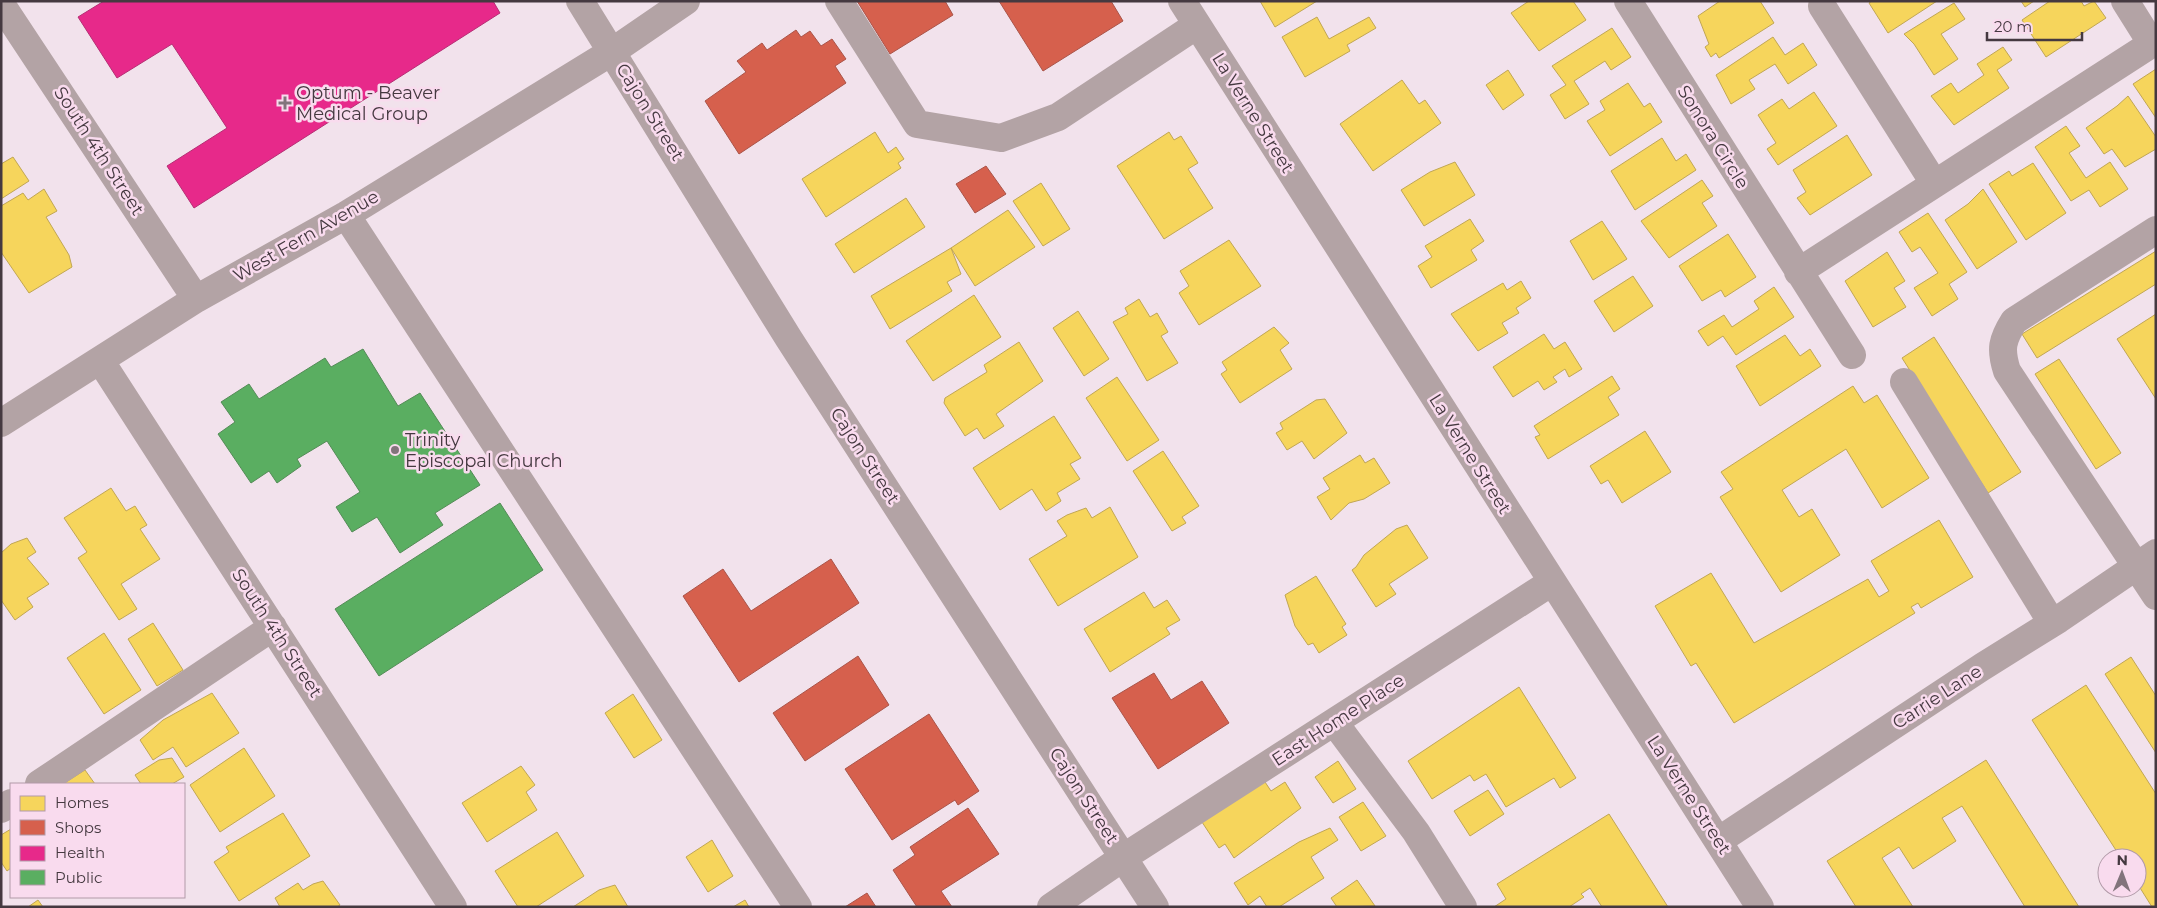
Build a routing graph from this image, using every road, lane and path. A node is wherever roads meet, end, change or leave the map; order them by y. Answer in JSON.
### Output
{"nodes":[{"id":1,"x":580,"y":1,"type":"edge"},
{"id":2,"x":686,"y":1,"type":"edge"},
{"id":3,"x":839,"y":1,"type":"edge"},
{"id":4,"x":1182,"y":1,"type":"edge"},
{"id":5,"x":1628,"y":1,"type":"edge"},
{"id":6,"x":2125,"y":1,"type":"edge"},
{"id":7,"x":1,"y":4,"type":"edge"},
{"id":8,"x":1822,"y":6,"type":"dead end"},
{"id":9,"x":1197,"y":25,"type":"junction"},
{"id":10,"x":2154,"y":42,"type":"edge"},
{"id":11,"x":612,"y":51,"type":"junction"},
{"id":12,"x":1934,"y":183,"type":"junction"},
{"id":13,"x":346,"y":215,"type":"junction"},
{"id":14,"x":2156,"y":230,"type":"edge"},
{"id":15,"x":1798,"y":272,"type":"junction"},
{"id":16,"x":196,"y":299,"type":"junction"},
{"id":17,"x":1852,"y":355,"type":"dead end"},
{"id":18,"x":100,"y":360,"type":"junction"},
{"id":19,"x":1904,"y":382,"type":"dead end"},
{"id":20,"x":1,"y":423,"type":"edge"},
{"id":21,"x":2146,"y":559,"type":"edge"},
{"id":22,"x":1552,"y":582,"type":"junction"},
{"id":23,"x":2156,"y":596,"type":"edge"},
{"id":24,"x":2052,"y":623,"type":"junction"},
{"id":25,"x":273,"y":627,"type":"junction"},
{"id":26,"x":1334,"y":722,"type":"junction"},
{"id":27,"x":40,"y":783,"type":"edge"},
{"id":28,"x":1718,"y":842,"type":"junction"},
{"id":29,"x":1124,"y":857,"type":"junction"},
{"id":30,"x":453,"y":907,"type":"edge"},
{"id":31,"x":798,"y":907,"type":"edge"},
{"id":32,"x":1051,"y":907,"type":"edge"},
{"id":33,"x":1155,"y":907,"type":"edge"},
{"id":34,"x":1463,"y":907,"type":"edge"},
{"id":35,"x":1760,"y":907,"type":"edge"}],
"edges":[{"from":1,"to":11,"type":"street","name":"Cajon Street"},
{"from":2,"to":11,"type":"street","name":"West Fern Avenue"},
{"from":3,"to":9,"type":"street"},
{"from":4,"to":9,"type":"street","name":"La Verne Street"},
{"from":5,"to":15,"type":"street","name":"Sonora Circle"},
{"from":6,"to":10,"type":"street"},
{"from":7,"to":16,"type":"street","name":"South 4th Street"},
{"from":8,"to":12,"type":"street"},
{"from":9,"to":22,"type":"street","name":"La Verne Street"},
{"from":10,"to":12,"type":"street"},
{"from":11,"to":13,"type":"street","name":"West Fern Avenue"},
{"from":11,"to":29,"type":"street","name":"Cajon Street"},
{"from":12,"to":15,"type":"street"},
{"from":13,"to":16,"type":"street","name":"West Fern Avenue"},
{"from":13,"to":31,"type":"street"},
{"from":14,"to":21,"type":"street"},
{"from":15,"to":17,"type":"street","name":"Sonora Circle"},
{"from":16,"to":18,"type":"street","name":"West Fern Avenue"},
{"from":18,"to":20,"type":"street","name":"West Fern Avenue"},
{"from":18,"to":25,"type":"street","name":"South 4th Street"},
{"from":19,"to":24,"type":"street"},
{"from":21,"to":23,"type":"street"},
{"from":21,"to":24,"type":"street","name":"Carrie Lane"},
{"from":22,"to":26,"type":"street","name":"East Home Place"},
{"from":22,"to":28,"type":"street","name":"La Verne Street"},
{"from":24,"to":28,"type":"street","name":"Carrie Lane"},
{"from":25,"to":27,"type":"street"},
{"from":25,"to":30,"type":"street","name":"South 4th Street"},
{"from":26,"to":29,"type":"street","name":"East Home Place"},
{"from":26,"to":34,"type":"street"},
{"from":28,"to":35,"type":"street","name":"La Verne Street"},
{"from":29,"to":32,"type":"street","name":"East Home Place"},
{"from":29,"to":33,"type":"street","name":"Cajon Street"}]}
